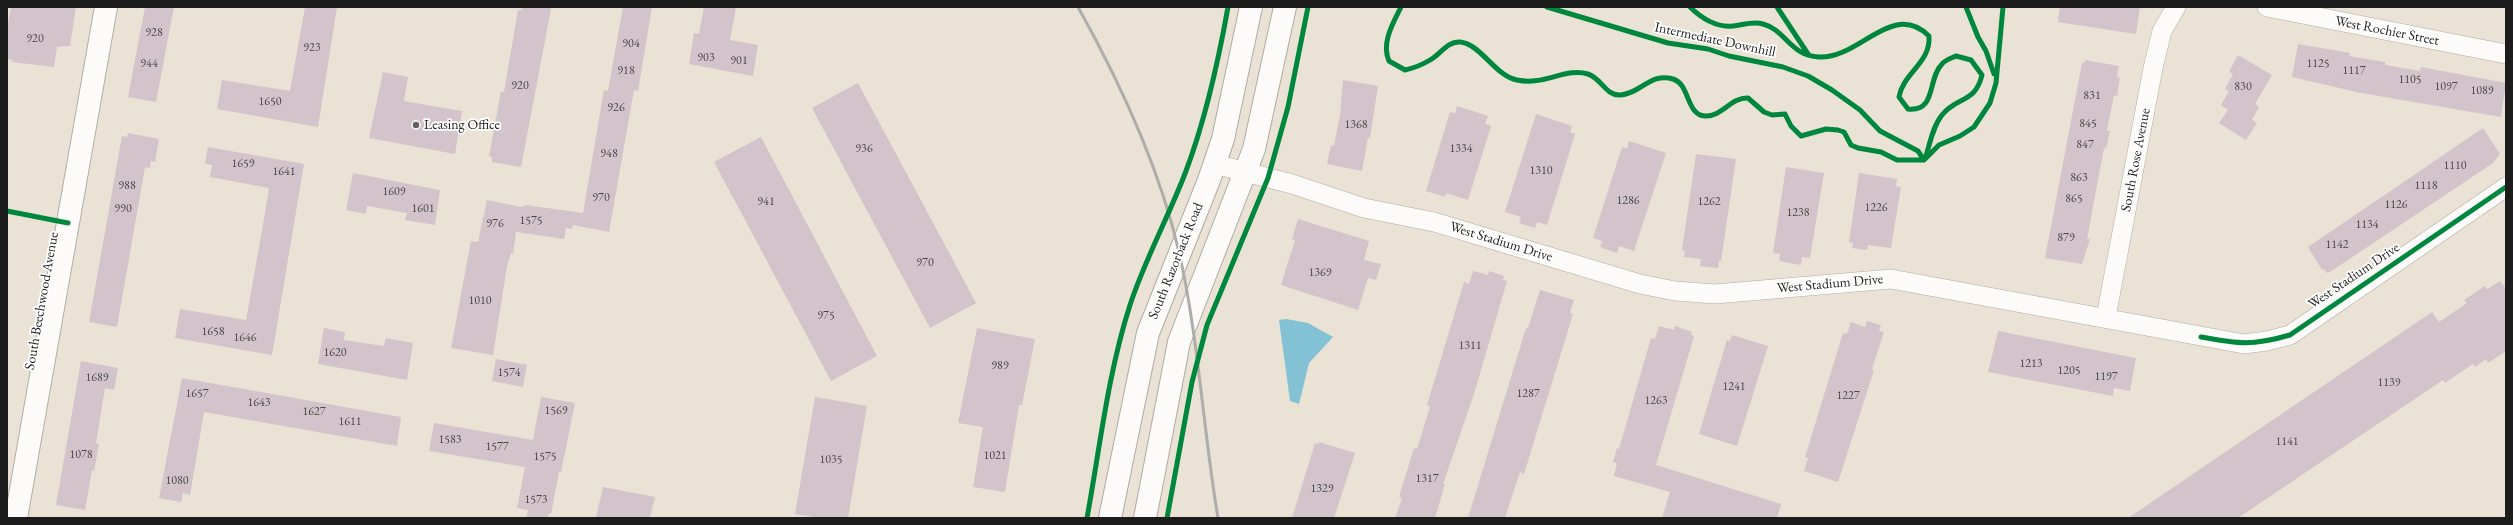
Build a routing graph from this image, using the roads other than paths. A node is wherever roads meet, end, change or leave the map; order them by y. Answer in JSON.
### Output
{"nodes":[{"id":1,"x":106,"y":7,"type":"edge"},
{"id":2,"x":1251,"y":7,"type":"edge"},
{"id":3,"x":1286,"y":7,"type":"edge"},
{"id":4,"x":2176,"y":7,"type":"edge"},
{"id":5,"x":2267,"y":7,"type":"edge"},
{"id":6,"x":2506,"y":54,"type":"edge"},
{"id":7,"x":1215,"y":164,"type":"junction"},
{"id":8,"x":1246,"y":172,"type":"junction"},
{"id":9,"x":2506,"y":187,"type":"edge"},
{"id":10,"x":2106,"y":317,"type":"junction"},
{"id":11,"x":16,"y":518,"type":"edge"},
{"id":12,"x":1110,"y":518,"type":"edge"},
{"id":13,"x":1145,"y":518,"type":"edge"}],
"edges":[{"from":1,"to":11,"type":"main road","name":"South Beechwood Avenue"},
{"from":2,"to":7,"type":"main road","name":"South Razorback Road"},
{"from":3,"to":8,"type":"main road"},
{"from":4,"to":10,"type":"street","name":"South Rose Avenue"},
{"from":5,"to":6,"type":"street","name":"West Rochier Street"},
{"from":7,"to":8,"type":"street","name":"West Stadium Drive"},
{"from":7,"to":12,"type":"main road","name":"South Razorback Road"},
{"from":8,"to":10,"type":"street","name":"West Stadium Drive"},
{"from":8,"to":13,"type":"main road"},
{"from":9,"to":10,"type":"street","name":"West Stadium Drive"}]}
